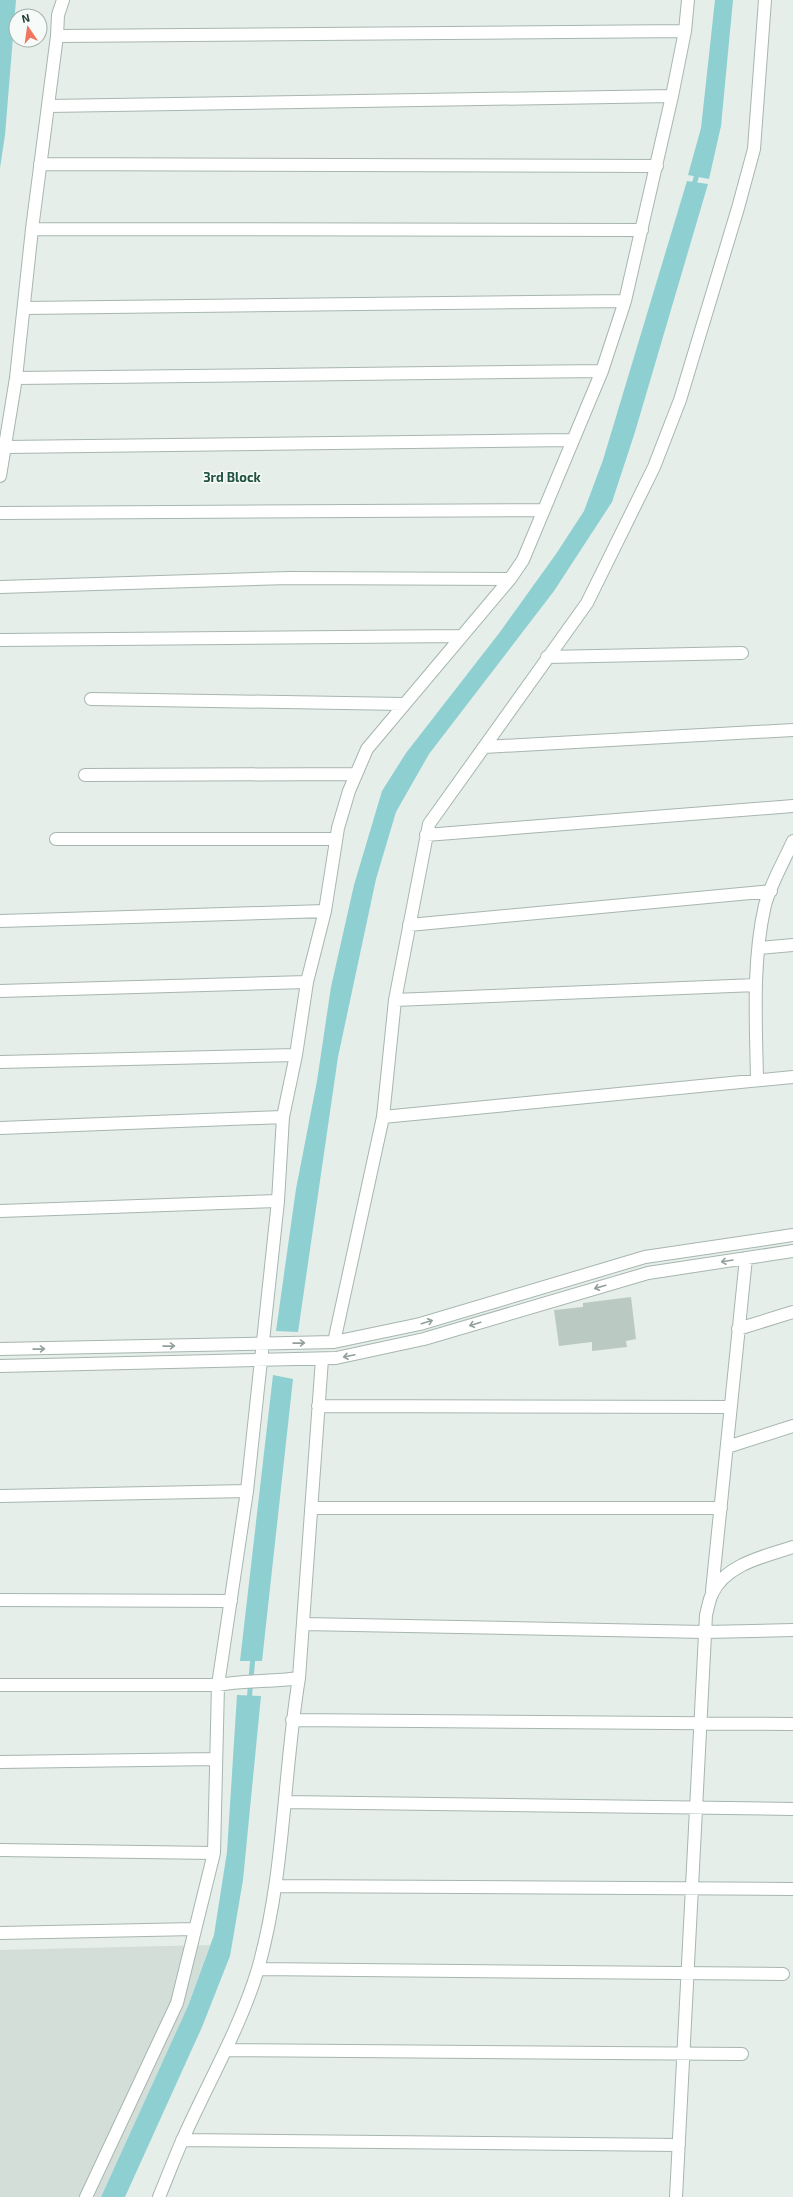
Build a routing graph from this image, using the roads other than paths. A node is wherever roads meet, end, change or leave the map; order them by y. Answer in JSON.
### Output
{"nodes":[{"id":1,"x":63,"y":0,"type":"edge"},
{"id":2,"x":688,"y":0,"type":"edge"},
{"id":3,"x":765,"y":0,"type":"edge"},
{"id":4,"x":685,"y":31,"type":"junction"},
{"id":5,"x":57,"y":36,"type":"junction"},
{"id":6,"x":672,"y":96,"type":"junction"},
{"id":7,"x":48,"y":106,"type":"junction"},
{"id":8,"x":40,"y":164,"type":"junction"},
{"id":9,"x":657,"y":166,"type":"junction"},
{"id":10,"x":32,"y":230,"type":"junction"},
{"id":11,"x":642,"y":230,"type":"junction"},
{"id":12,"x":625,"y":301,"type":"junction"},
{"id":13,"x":24,"y":308,"type":"junction"},
{"id":14,"x":602,"y":371,"type":"junction"},
{"id":15,"x":16,"y":378,"type":"junction"},
{"id":16,"x":572,"y":440,"type":"junction"},
{"id":17,"x":5,"y":447,"type":"junction"},
{"id":18,"x":0,"y":476,"type":"edge"},
{"id":19,"x":544,"y":510,"type":"junction"},
{"id":20,"x":0,"y":513,"type":"edge"},
{"id":21,"x":510,"y":579,"type":"junction"},
{"id":22,"x":0,"y":586,"type":"edge"},
{"id":23,"x":461,"y":636,"type":"junction"},
{"id":24,"x":0,"y":640,"type":"edge"},
{"id":25,"x":742,"y":653,"type":"dead end"},
{"id":26,"x":547,"y":657,"type":"junction"},
{"id":27,"x":91,"y":699,"type":"dead end"},
{"id":28,"x":404,"y":704,"type":"junction"},
{"id":29,"x":793,"y":730,"type":"edge"},
{"id":30,"x":484,"y":747,"type":"junction"},
{"id":31,"x":356,"y":774,"type":"junction"},
{"id":32,"x":85,"y":775,"type":"dead end"},
{"id":33,"x":793,"y":806,"type":"edge"},
{"id":34,"x":426,"y":835,"type":"junction"},
{"id":35,"x":56,"y":839,"type":"dead end"},
{"id":36,"x":336,"y":840,"type":"junction"},
{"id":37,"x":793,"y":841,"type":"edge"},
{"id":38,"x":771,"y":891,"type":"junction"},
{"id":39,"x":325,"y":911,"type":"junction"},
{"id":40,"x":0,"y":921,"type":"edge"},
{"id":41,"x":409,"y":925,"type":"junction"},
{"id":42,"x":793,"y":944,"type":"edge"},
{"id":43,"x":759,"y":948,"type":"junction"},
{"id":44,"x":307,"y":982,"type":"junction"},
{"id":45,"x":756,"y":985,"type":"junction"},
{"id":46,"x":0,"y":991,"type":"edge"},
{"id":47,"x":395,"y":1000,"type":"junction"},
{"id":48,"x":296,"y":1055,"type":"junction"},
{"id":49,"x":0,"y":1062,"type":"edge"},
{"id":50,"x":793,"y":1077,"type":"edge"},
{"id":51,"x":757,"y":1080,"type":"junction"},
{"id":52,"x":283,"y":1117,"type":"junction"},
{"id":53,"x":383,"y":1117,"type":"junction"},
{"id":54,"x":0,"y":1128,"type":"edge"},
{"id":55,"x":278,"y":1201,"type":"junction"},
{"id":56,"x":0,"y":1210,"type":"edge"},
{"id":57,"x":793,"y":1235,"type":"edge"},
{"id":58,"x":793,"y":1251,"type":"edge"},
{"id":59,"x":746,"y":1258,"type":"junction"},
{"id":60,"x":793,"y":1312,"type":"edge"},
{"id":61,"x":738,"y":1329,"type":"junction"},
{"id":62,"x":334,"y":1342,"type":"junction"},
{"id":63,"x":264,"y":1344,"type":"junction"},
{"id":64,"x":0,"y":1349,"type":"edge"},
{"id":65,"x":322,"y":1359,"type":"junction"},
{"id":66,"x":262,"y":1360,"type":"junction"},
{"id":67,"x":0,"y":1366,"type":"edge"},
{"id":68,"x":318,"y":1406,"type":"junction"},
{"id":69,"x":731,"y":1407,"type":"junction"},
{"id":70,"x":793,"y":1426,"type":"edge"},
{"id":71,"x":727,"y":1448,"type":"junction"},
{"id":72,"x":247,"y":1491,"type":"junction"},
{"id":73,"x":0,"y":1496,"type":"edge"},
{"id":74,"x":311,"y":1508,"type":"junction"},
{"id":75,"x":721,"y":1508,"type":"junction"},
{"id":76,"x":793,"y":1546,"type":"edge"},
{"id":77,"x":712,"y":1593,"type":"junction"},
{"id":78,"x":0,"y":1600,"type":"edge"},
{"id":79,"x":231,"y":1601,"type":"junction"},
{"id":80,"x":303,"y":1624,"type":"junction"},
{"id":81,"x":793,"y":1630,"type":"edge"},
{"id":82,"x":705,"y":1632,"type":"junction"},
{"id":83,"x":299,"y":1678,"type":"junction"},
{"id":84,"x":0,"y":1685,"type":"edge"},
{"id":85,"x":218,"y":1685,"type":"junction"},
{"id":86,"x":292,"y":1720,"type":"junction"},
{"id":87,"x":793,"y":1724,"type":"edge"},
{"id":88,"x":216,"y":1760,"type":"junction"},
{"id":89,"x":0,"y":1762,"type":"edge"},
{"id":90,"x":285,"y":1802,"type":"junction"},
{"id":91,"x":696,"y":1808,"type":"junction"},
{"id":92,"x":793,"y":1809,"type":"edge"},
{"id":93,"x":0,"y":1850,"type":"edge"},
{"id":94,"x":214,"y":1853,"type":"junction"},
{"id":95,"x":276,"y":1886,"type":"junction"},
{"id":96,"x":692,"y":1888,"type":"junction"},
{"id":97,"x":793,"y":1889,"type":"edge"},
{"id":98,"x":195,"y":1928,"type":"junction"},
{"id":99,"x":0,"y":1933,"type":"edge"},
{"id":100,"x":258,"y":1969,"type":"junction"},
{"id":101,"x":687,"y":1973,"type":"junction"},
{"id":102,"x":783,"y":1974,"type":"dead end"},
{"id":103,"x":227,"y":2050,"type":"junction"},
{"id":104,"x":683,"y":2054,"type":"junction"},
{"id":105,"x":742,"y":2054,"type":"dead end"},
{"id":106,"x":182,"y":2140,"type":"junction"},
{"id":107,"x":678,"y":2145,"type":"junction"},
{"id":108,"x":86,"y":2197,"type":"edge"},
{"id":109,"x":160,"y":2197,"type":"edge"},
{"id":110,"x":676,"y":2197,"type":"edge"}],
"edges":[{"from":1,"to":5,"type":"street"},
{"from":2,"to":4,"type":"street"},
{"from":3,"to":26,"type":"street"},
{"from":4,"to":5,"type":"street"},
{"from":4,"to":6,"type":"street"},
{"from":5,"to":7,"type":"street"},
{"from":6,"to":7,"type":"street"},
{"from":6,"to":9,"type":"street"},
{"from":7,"to":8,"type":"street"},
{"from":8,"to":9,"type":"street"},
{"from":8,"to":10,"type":"street"},
{"from":9,"to":11,"type":"street"},
{"from":10,"to":11,"type":"street"},
{"from":10,"to":13,"type":"street"},
{"from":11,"to":12,"type":"street"},
{"from":12,"to":13,"type":"street"},
{"from":12,"to":14,"type":"street"},
{"from":13,"to":15,"type":"street"},
{"from":14,"to":15,"type":"street"},
{"from":14,"to":16,"type":"street"},
{"from":15,"to":17,"type":"street"},
{"from":16,"to":17,"type":"street"},
{"from":16,"to":19,"type":"street"},
{"from":17,"to":18,"type":"street"},
{"from":19,"to":20,"type":"street"},
{"from":19,"to":21,"type":"street"},
{"from":21,"to":22,"type":"street"},
{"from":21,"to":23,"type":"street"},
{"from":23,"to":24,"type":"street"},
{"from":23,"to":28,"type":"street"},
{"from":25,"to":26,"type":"street"},
{"from":26,"to":30,"type":"street"},
{"from":27,"to":28,"type":"street"},
{"from":28,"to":31,"type":"street"},
{"from":29,"to":30,"type":"street"},
{"from":30,"to":34,"type":"street"},
{"from":31,"to":32,"type":"street"},
{"from":31,"to":36,"type":"street"},
{"from":33,"to":34,"type":"street"},
{"from":34,"to":41,"type":"street"},
{"from":35,"to":36,"type":"street"},
{"from":36,"to":39,"type":"street"},
{"from":37,"to":38,"type":"street"},
{"from":38,"to":41,"type":"street"},
{"from":38,"to":43,"type":"street"},
{"from":39,"to":40,"type":"street"},
{"from":39,"to":44,"type":"street"},
{"from":41,"to":47,"type":"street"},
{"from":42,"to":43,"type":"street"},
{"from":43,"to":45,"type":"street"},
{"from":44,"to":46,"type":"street"},
{"from":44,"to":48,"type":"street"},
{"from":45,"to":47,"type":"street"},
{"from":45,"to":51,"type":"street"},
{"from":47,"to":53,"type":"street"},
{"from":48,"to":49,"type":"street"},
{"from":48,"to":52,"type":"street"},
{"from":50,"to":51,"type":"street"},
{"from":51,"to":53,"type":"street"},
{"from":52,"to":54,"type":"street"},
{"from":52,"to":55,"type":"street"},
{"from":53,"to":62,"type":"street"},
{"from":55,"to":56,"type":"street"},
{"from":55,"to":63,"type":"street"},
{"from":62,"to":57,"type":"street","one_way":true},
{"from":58,"to":59,"type":"street"},
{"from":59,"to":61,"type":"street"},
{"from":59,"to":65,"type":"street","one_way":true},
{"from":60,"to":61,"type":"street"},
{"from":61,"to":69,"type":"street"},
{"from":63,"to":62,"type":"street","one_way":true},
{"from":64,"to":63,"type":"street","one_way":true},
{"from":63,"to":66,"type":"street"},
{"from":65,"to":66,"type":"street"},
{"from":65,"to":68,"type":"street"},
{"from":66,"to":67,"type":"street"},
{"from":66,"to":72,"type":"street"},
{"from":68,"to":69,"type":"street"},
{"from":68,"to":74,"type":"street"},
{"from":69,"to":71,"type":"street"},
{"from":70,"to":71,"type":"street"},
{"from":71,"to":75,"type":"street"},
{"from":72,"to":73,"type":"street"},
{"from":72,"to":79,"type":"street"},
{"from":74,"to":75,"type":"street"},
{"from":74,"to":80,"type":"street"},
{"from":75,"to":77,"type":"street"},
{"from":76,"to":77,"type":"street"},
{"from":77,"to":82,"type":"street"},
{"from":78,"to":79,"type":"street"},
{"from":79,"to":85,"type":"street"},
{"from":80,"to":82,"type":"street"},
{"from":80,"to":83,"type":"street"},
{"from":81,"to":82,"type":"street"},
{"from":82,"to":91,"type":"street"},
{"from":83,"to":85,"type":"street"},
{"from":83,"to":86,"type":"street"},
{"from":84,"to":85,"type":"street"},
{"from":85,"to":88,"type":"street"},
{"from":86,"to":87,"type":"street"},
{"from":86,"to":90,"type":"street"},
{"from":88,"to":89,"type":"street"},
{"from":88,"to":94,"type":"street"},
{"from":90,"to":91,"type":"street"},
{"from":90,"to":95,"type":"street"},
{"from":91,"to":92,"type":"street"},
{"from":91,"to":96,"type":"street"},
{"from":93,"to":94,"type":"street"},
{"from":94,"to":98,"type":"street"},
{"from":95,"to":96,"type":"street"},
{"from":95,"to":100,"type":"street"},
{"from":96,"to":97,"type":"street"},
{"from":96,"to":101,"type":"street"},
{"from":98,"to":99,"type":"street"},
{"from":98,"to":108,"type":"street"},
{"from":100,"to":101,"type":"street"},
{"from":100,"to":103,"type":"street"},
{"from":101,"to":102,"type":"street"},
{"from":101,"to":104,"type":"street"},
{"from":103,"to":104,"type":"street"},
{"from":103,"to":106,"type":"street"},
{"from":104,"to":105,"type":"street"},
{"from":104,"to":107,"type":"street"},
{"from":106,"to":107,"type":"street"},
{"from":106,"to":109,"type":"street"},
{"from":107,"to":110,"type":"street"}]}
